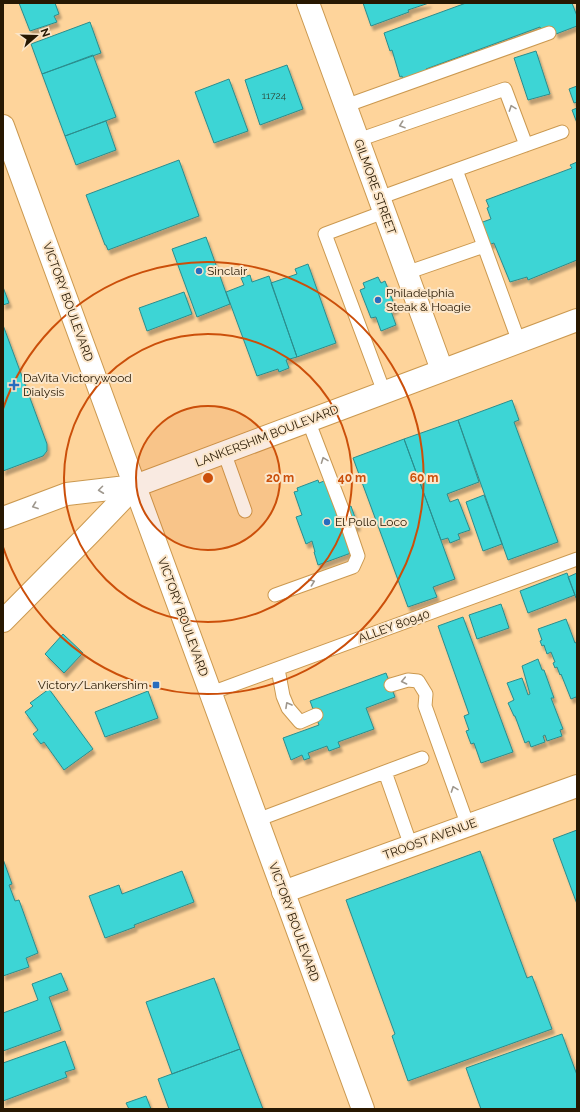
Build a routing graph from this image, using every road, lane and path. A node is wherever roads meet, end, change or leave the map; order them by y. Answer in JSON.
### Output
{"nodes":[{"id":1,"x":308,"y":3,"type":"edge"},
{"id":2,"x":549,"y":33,"type":"dead end"},
{"id":3,"x":345,"y":106,"type":"junction"},
{"id":4,"x":562,"y":132,"type":"dead end"},
{"id":5,"x":5,"y":137,"type":"edge"},
{"id":6,"x":358,"y":140,"type":"junction"},
{"id":7,"x":526,"y":145,"type":"junction"},
{"id":8,"x":456,"y":170,"type":"junction"},
{"id":9,"x":381,"y":205,"type":"junction"},
{"id":10,"x":484,"y":246,"type":"junction"},
{"id":11,"x":406,"y":273,"type":"junction"},
{"id":12,"x":577,"y":320,"type":"edge"},
{"id":13,"x":519,"y":342,"type":"junction"},
{"id":14,"x":442,"y":370,"type":"junction"},
{"id":15,"x":384,"y":392,"type":"junction"},
{"id":16,"x":308,"y":420,"type":"junction"},
{"id":17,"x":224,"y":452,"type":"junction"},
{"id":18,"x":135,"y":486,"type":"junction"},
{"id":19,"x":245,"y":511,"type":"dead end"},
{"id":20,"x":3,"y":518,"type":"edge"},
{"id":21,"x":577,"y":559,"type":"edge"},
{"id":22,"x":275,"y":595,"type":"dead end"},
{"id":23,"x":3,"y":621,"type":"edge"},
{"id":24,"x":278,"y":669,"type":"junction"},
{"id":25,"x":391,"y":685,"type":"dead end"},
{"id":26,"x":211,"y":693,"type":"junction"},
{"id":27,"x":316,"y":715,"type":"dead end"},
{"id":28,"x":422,"y":758,"type":"dead end"},
{"id":29,"x":385,"y":772,"type":"junction"},
{"id":30,"x":577,"y":786,"type":"edge"},
{"id":31,"x":257,"y":820,"type":"junction"},
{"id":32,"x":468,"y":826,"type":"junction"},
{"id":33,"x":411,"y":846,"type":"junction"},
{"id":34,"x":283,"y":892,"type":"junction"},
{"id":35,"x":362,"y":1109,"type":"edge"}],
"edges":[{"from":1,"to":3,"type":"main road","name":"GILMORE STREET"},
{"from":2,"to":3,"type":"lane"},
{"from":3,"to":6,"type":"main road","name":"GILMORE STREET"},
{"from":4,"to":7,"type":"lane"},
{"from":5,"to":18,"type":"main road","name":"VICTORY BOULEVARD"},
{"from":7,"to":6,"type":"lane","one_way":true},
{"from":6,"to":9,"type":"main road","name":"GILMORE STREET"},
{"from":7,"to":8,"type":"lane"},
{"from":8,"to":9,"type":"lane"},
{"from":8,"to":10,"type":"lane"},
{"from":9,"to":11,"type":"main road","name":"GILMORE STREET"},
{"from":9,"to":15,"type":"lane"},
{"from":10,"to":11,"type":"lane"},
{"from":10,"to":13,"type":"lane"},
{"from":11,"to":14,"type":"main road","name":"GILMORE STREET"},
{"from":12,"to":13,"type":"main road","name":"LANKERSHIM BOULEVARD"},
{"from":13,"to":14,"type":"main road","name":"LANKERSHIM BOULEVARD"},
{"from":14,"to":15,"type":"main road","name":"LANKERSHIM BOULEVARD"},
{"from":15,"to":16,"type":"main road","name":"LANKERSHIM BOULEVARD"},
{"from":16,"to":17,"type":"main road","name":"LANKERSHIM BOULEVARD"},
{"from":22,"to":16,"type":"lane","one_way":true},
{"from":17,"to":18,"type":"main road","name":"LANKERSHIM BOULEVARD"},
{"from":17,"to":19,"type":"lane"},
{"from":18,"to":20,"type":"main road","one_way":true},
{"from":18,"to":23,"type":"main road","name":"LANKERSHIM BOULEVARD"},
{"from":18,"to":26,"type":"main road","name":"VICTORY BOULEVARD"},
{"from":21,"to":24,"type":"lane","name":"ALLEY 80940"},
{"from":24,"to":26,"type":"lane","name":"ALLEY 80940"},
{"from":27,"to":24,"type":"lane","one_way":true},
{"from":32,"to":25,"type":"lane","one_way":true},
{"from":26,"to":31,"type":"main road","name":"VICTORY BOULEVARD"},
{"from":28,"to":29,"type":"lane"},
{"from":29,"to":31,"type":"lane"},
{"from":29,"to":33,"type":"lane"},
{"from":30,"to":32,"type":"main road","name":"TROOST AVENUE"},
{"from":31,"to":34,"type":"main road","name":"VICTORY BOULEVARD"},
{"from":32,"to":33,"type":"main road","name":"TROOST AVENUE"},
{"from":33,"to":34,"type":"main road","name":"TROOST AVENUE"},
{"from":34,"to":35,"type":"main road","name":"VICTORY BOULEVARD"}]}
